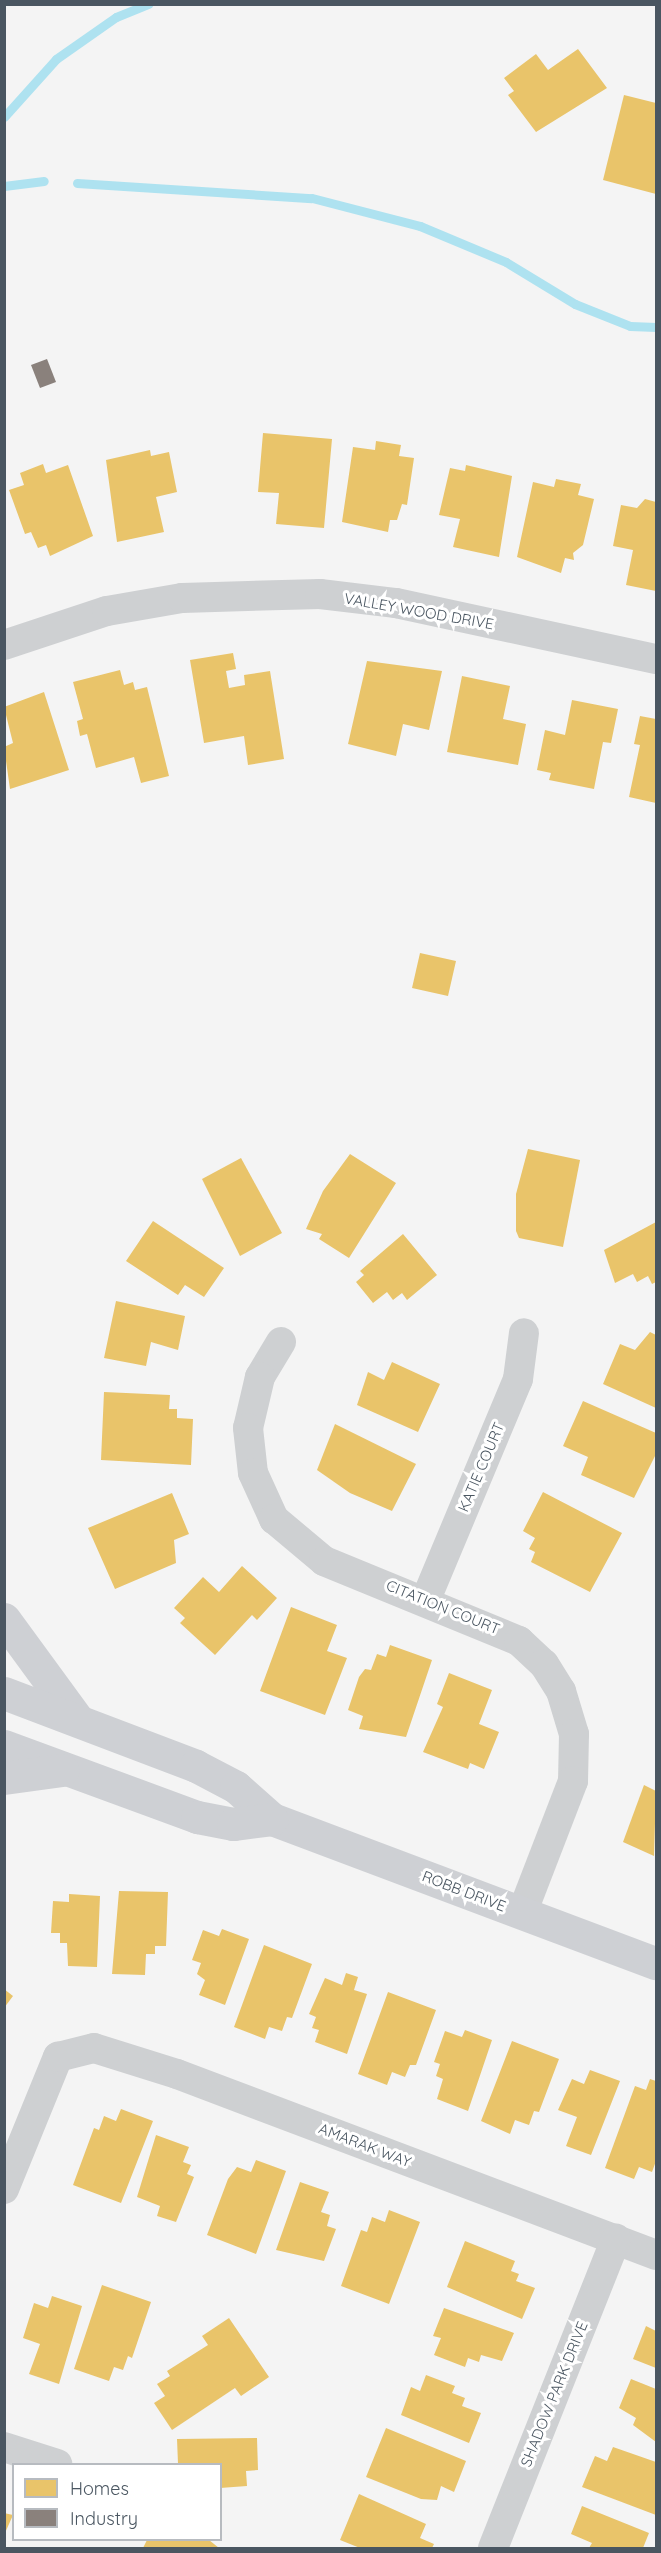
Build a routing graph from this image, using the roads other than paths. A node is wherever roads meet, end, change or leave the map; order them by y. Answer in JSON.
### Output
{"nodes":[{"id":1,"x":4,"y":645,"type":"edge"},
{"id":2,"x":657,"y":659,"type":"edge"},
{"id":3,"x":524,"y":1333,"type":"dead end"},
{"id":4,"x":281,"y":1342,"type":"dead end"},
{"id":5,"x":426,"y":1599,"type":"junction"},
{"id":6,"x":4,"y":1619,"type":"edge"},
{"id":7,"x":4,"y":1693,"type":"edge"},
{"id":8,"x":80,"y":1721,"type":"junction"},
{"id":9,"x":4,"y":1746,"type":"edge"},
{"id":10,"x":66,"y":1769,"type":"junction"},
{"id":11,"x":4,"y":1778,"type":"edge"},
{"id":12,"x":272,"y":1819,"type":"junction"},
{"id":13,"x":522,"y":1913,"type":"junction"},
{"id":14,"x":657,"y":1963,"type":"edge"},
{"id":15,"x":4,"y":2189,"type":"edge"},
{"id":16,"x":616,"y":2240,"type":"junction"},
{"id":17,"x":657,"y":2255,"type":"edge"},
{"id":18,"x":4,"y":2447,"type":"edge"},
{"id":19,"x":54,"y":2463,"type":"edge"},
{"id":20,"x":493,"y":2548,"type":"edge"}],
"edges":[{"from":1,"to":2,"type":"street","name":"VALLEY WOOD DRIVE"},
{"from":3,"to":5,"type":"street","name":"KATIE COURT"},
{"from":4,"to":5,"type":"street","name":"CITATION COURT"},
{"from":5,"to":13,"type":"street","name":"CITATION COURT"},
{"from":6,"to":8,"type":"main road"},
{"from":7,"to":8,"type":"main road","name":"ROBB DRIVE"},
{"from":8,"to":12,"type":"main road","name":"ROBB DRIVE"},
{"from":9,"to":10,"type":"main road","name":"ROBB DRIVE"},
{"from":10,"to":11,"type":"main road"},
{"from":10,"to":12,"type":"main road","name":"ROBB DRIVE"},
{"from":12,"to":13,"type":"main road","name":"ROBB DRIVE"},
{"from":13,"to":14,"type":"main road","name":"ROBB DRIVE"},
{"from":15,"to":16,"type":"street","name":"AMARAK WAY"},
{"from":16,"to":17,"type":"street","name":"AMARAK WAY"},
{"from":16,"to":20,"type":"street","name":"SHADOW PARK DRIVE"},
{"from":18,"to":19,"type":"street"}]}
